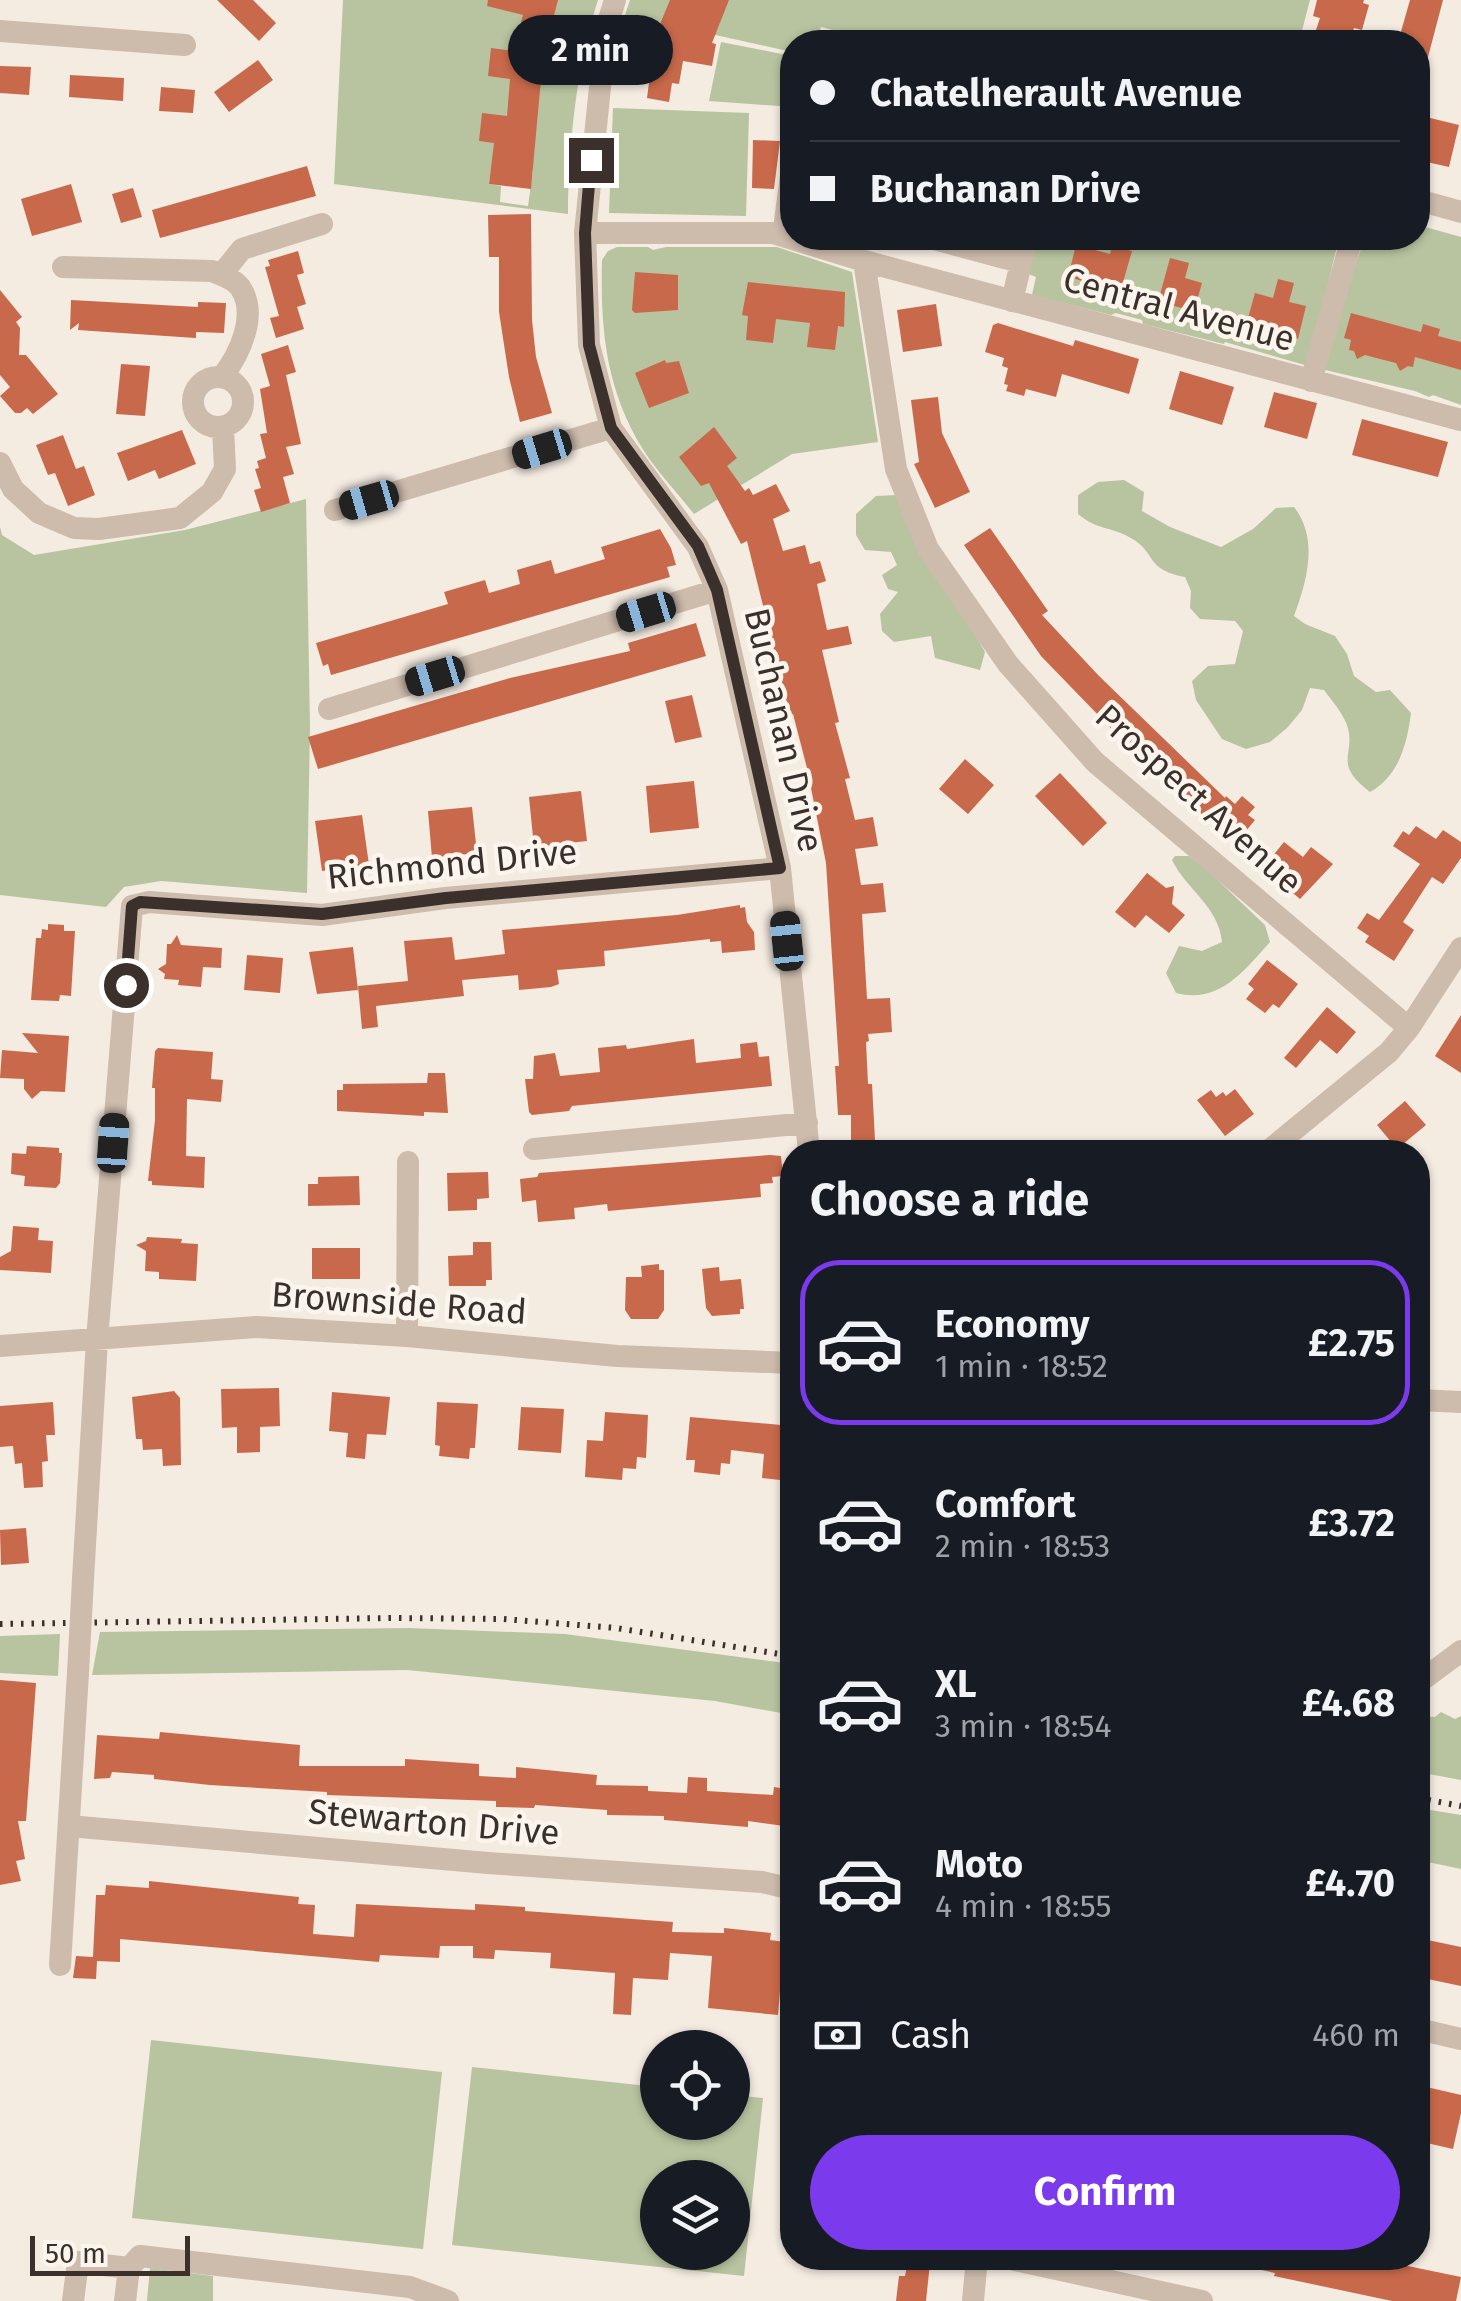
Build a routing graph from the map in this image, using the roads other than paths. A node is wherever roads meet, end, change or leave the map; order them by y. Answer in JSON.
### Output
{"nodes":[{"id":1,"x":615,"y":0,"type":"edge"},
{"id":2,"x":0,"y":31,"type":"edge"},
{"id":3,"x":185,"y":45,"type":"dead end"},
{"id":4,"x":1430,"y":203,"type":"edge"},
{"id":5,"x":1461,"y":212,"type":"edge"},
{"id":6,"x":322,"y":224,"type":"dead end"},
{"id":7,"x":585,"y":233,"type":"junction"},
{"id":8,"x":780,"y":235,"type":"edge"},
{"id":9,"x":827,"y":250,"type":"edge"},
{"id":10,"x":974,"y":250,"type":"edge"},
{"id":11,"x":1023,"y":250,"type":"edge"},
{"id":12,"x":1349,"y":250,"type":"edge"},
{"id":13,"x":864,"y":262,"type":"junction"},
{"id":14,"x":1019,"y":262,"type":"junction"},
{"id":15,"x":63,"y":268,"type":"dead end"},
{"id":16,"x":220,"y":274,"type":"junction"},
{"id":17,"x":1012,"y":301,"type":"junction"},
{"id":18,"x":222,"y":378,"type":"junction"},
{"id":19,"x":1311,"y":381,"type":"junction"},
{"id":20,"x":1461,"y":420,"type":"edge"},
{"id":21,"x":222,"y":427,"type":"junction"},
{"id":22,"x":611,"y":428,"type":"junction"},
{"id":23,"x":0,"y":464,"type":"edge"},
{"id":24,"x":335,"y":510,"type":"dead end"},
{"id":25,"x":717,"y":590,"type":"junction"},
{"id":26,"x":329,"y":709,"type":"dead end"},
{"id":27,"x":780,"y":868,"type":"junction"},
{"id":28,"x":1461,"y":948,"type":"edge"},
{"id":29,"x":1409,"y":1028,"type":"junction"},
{"id":30,"x":807,"y":1123,"type":"junction"},
{"id":31,"x":808,"y":1140,"type":"edge"},
{"id":32,"x":1281,"y":1140,"type":"edge"},
{"id":33,"x":534,"y":1149,"type":"dead end"},
{"id":34,"x":408,"y":1162,"type":"dead end"},
{"id":35,"x":408,"y":1336,"type":"junction"},
{"id":36,"x":96,"y":1340,"type":"junction"},
{"id":37,"x":0,"y":1346,"type":"edge"},
{"id":38,"x":780,"y":1363,"type":"edge"},
{"id":39,"x":1430,"y":1401,"type":"edge"},
{"id":40,"x":1461,"y":1402,"type":"edge"},
{"id":41,"x":1461,"y":1651,"type":"edge"},
{"id":42,"x":1430,"y":1674,"type":"edge"},
{"id":43,"x":69,"y":1826,"type":"junction"},
{"id":44,"x":780,"y":1886,"type":"edge"},
{"id":45,"x":60,"y":1965,"type":"dead end"},
{"id":46,"x":1430,"y":2032,"type":"edge"},
{"id":47,"x":1461,"y":2038,"type":"edge"},
{"id":48,"x":129,"y":2268,"type":"junction"},
{"id":49,"x":976,"y":2270,"type":"edge"},
{"id":50,"x":1061,"y":2270,"type":"edge"},
{"id":51,"x":73,"y":2301,"type":"edge"},
{"id":52,"x":125,"y":2301,"type":"edge"},
{"id":53,"x":448,"y":2301,"type":"edge"},
{"id":54,"x":973,"y":2301,"type":"edge"},
{"id":55,"x":1202,"y":2301,"type":"edge"}],
"edges":[{"from":1,"to":7,"type":"street","name":"Buchanan Drive"},
{"from":2,"to":3,"type":"street"},
{"from":4,"to":5,"type":"street"},
{"from":6,"to":16,"type":"street"},
{"from":7,"to":8,"type":"street","name":"Central Avenue"},
{"from":7,"to":22,"type":"street","name":"Buchanan Drive"},
{"from":9,"to":13,"type":"street","name":"Central Avenue"},
{"from":10,"to":14,"type":"street"},
{"from":11,"to":14,"type":"street"},
{"from":12,"to":19,"type":"street"},
{"from":13,"to":17,"type":"street","name":"Central Avenue"},
{"from":13,"to":29,"type":"street","name":"Prospect Avenue"},
{"from":14,"to":17,"type":"street"},
{"from":15,"to":16,"type":"street"},
{"from":16,"to":18,"type":"street"},
{"from":17,"to":19,"type":"street","name":"Central Avenue"},
{"from":18,"to":21,"type":"street"},
{"from":18,"to":21,"type":"street"},
{"from":19,"to":20,"type":"street","name":"Central Avenue"},
{"from":21,"to":23,"type":"street"},
{"from":22,"to":24,"type":"street"},
{"from":22,"to":25,"type":"street","name":"Buchanan Drive"},
{"from":25,"to":26,"type":"street"},
{"from":25,"to":27,"type":"street","name":"Buchanan Drive"},
{"from":27,"to":30,"type":"street","name":"Buchanan Drive"},
{"from":27,"to":36,"type":"street","name":"Richmond Drive"},
{"from":28,"to":29,"type":"street"},
{"from":29,"to":32,"type":"street"},
{"from":30,"to":31,"type":"street","name":"Buchanan Drive"},
{"from":30,"to":33,"type":"street"},
{"from":34,"to":35,"type":"street"},
{"from":35,"to":36,"type":"street","name":"Brownside Road"},
{"from":35,"to":38,"type":"street","name":"Brownside Road"},
{"from":36,"to":37,"type":"street","name":"Brownside Road"},
{"from":36,"to":43,"type":"street","bridge":true},
{"from":39,"to":40,"type":"street"},
{"from":41,"to":42,"type":"street"},
{"from":43,"to":44,"type":"street","name":"Stewarton Drive"},
{"from":43,"to":45,"type":"street"},
{"from":46,"to":47,"type":"street"},
{"from":48,"to":51,"type":"street"},
{"from":48,"to":52,"type":"street"},
{"from":48,"to":53,"type":"street"},
{"from":49,"to":54,"type":"street"},
{"from":50,"to":55,"type":"street"}]}
